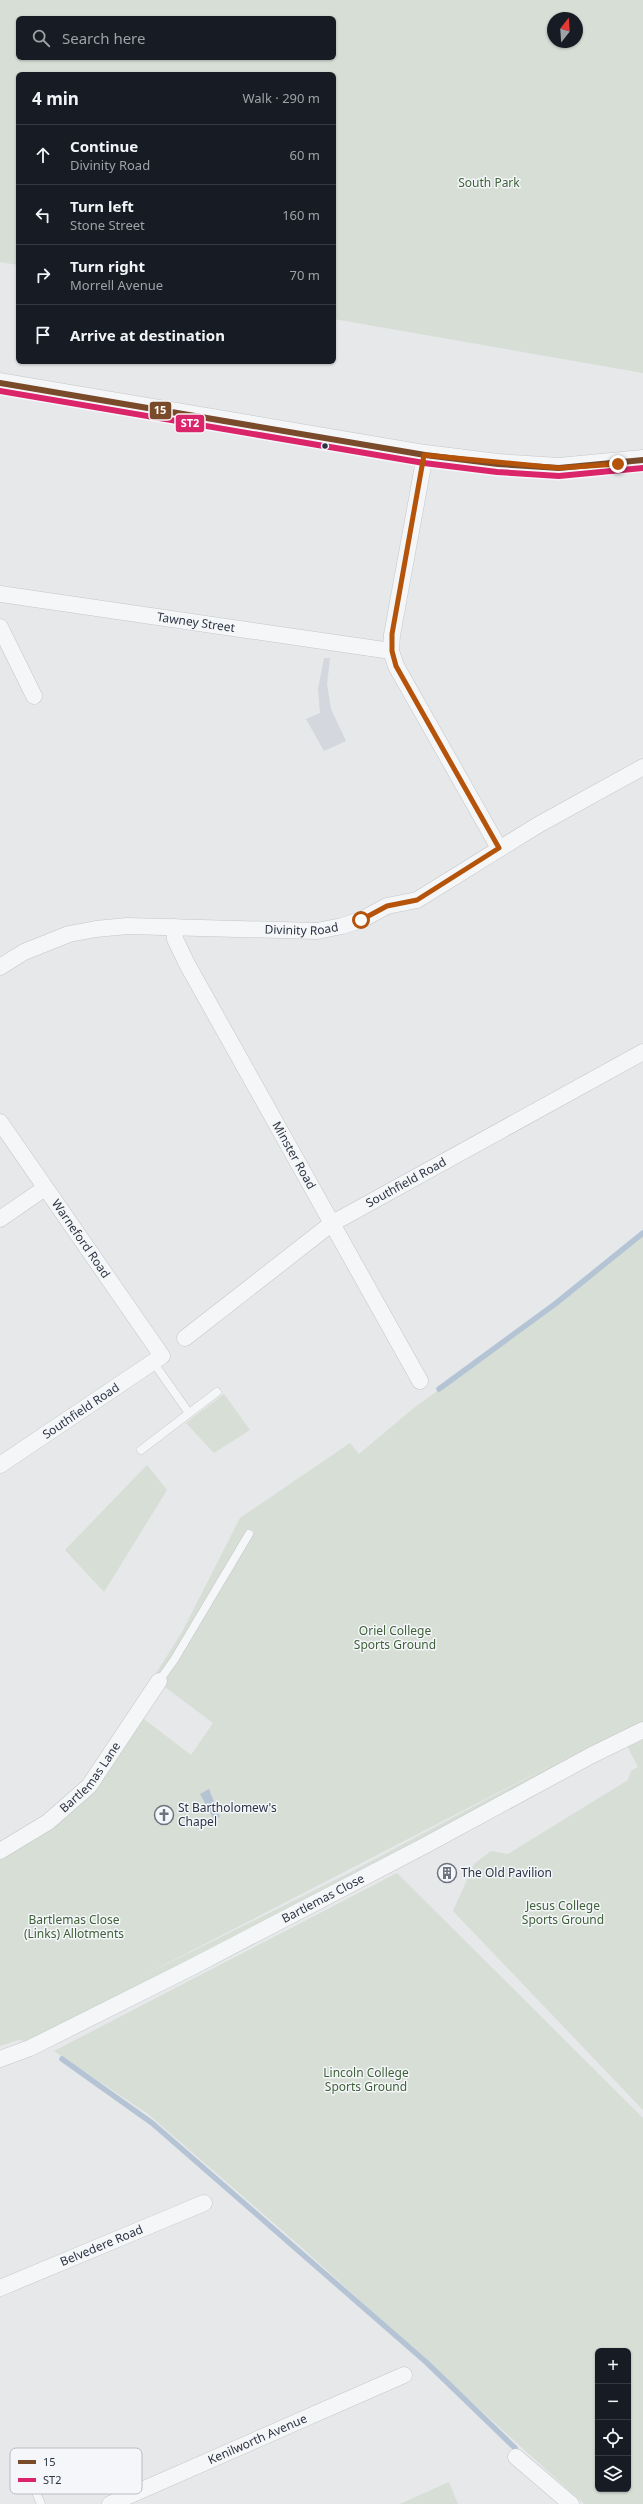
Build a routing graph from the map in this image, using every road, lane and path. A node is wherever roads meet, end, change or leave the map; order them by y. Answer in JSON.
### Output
{"nodes":[{"id":1,"x":0,"y":383,"type":"edge"},
{"id":2,"x":424,"y":455,"type":"junction"},
{"id":3,"x":643,"y":460,"type":"edge"},
{"id":4,"x":0,"y":594,"type":"edge"},
{"id":5,"x":0,"y":627,"type":"edge"},
{"id":6,"x":392,"y":651,"type":"junction"},
{"id":7,"x":34,"y":696,"type":"dead end"},
{"id":8,"x":643,"y":767,"type":"edge"},
{"id":9,"x":499,"y":848,"type":"junction"},
{"id":10,"x":174,"y":927,"type":"junction"},
{"id":11,"x":0,"y":967,"type":"edge"},
{"id":12,"x":643,"y":1052,"type":"edge"},
{"id":13,"x":0,"y":1122,"type":"edge"},
{"id":14,"x":45,"y":1188,"type":"junction"},
{"id":15,"x":0,"y":1219,"type":"edge"},
{"id":16,"x":331,"y":1224,"type":"junction"},
{"id":17,"x":185,"y":1338,"type":"dead end"},
{"id":18,"x":157,"y":1359,"type":"junction"},
{"id":19,"x":420,"y":1381,"type":"dead end"},
{"id":20,"x":217,"y":1392,"type":"dead end"},
{"id":21,"x":189,"y":1413,"type":"junction"},
{"id":22,"x":141,"y":1450,"type":"dead end"},
{"id":23,"x":0,"y":1466,"type":"edge"},
{"id":24,"x":250,"y":1534,"type":"dead end"},
{"id":25,"x":159,"y":1681,"type":"joint"},
{"id":26,"x":643,"y":1730,"type":"edge"},
{"id":27,"x":0,"y":1851,"type":"edge"},
{"id":28,"x":0,"y":2059,"type":"edge"},
{"id":29,"x":204,"y":2203,"type":"dead end"},
{"id":30,"x":0,"y":2288,"type":"edge"},
{"id":31,"x":404,"y":2375,"type":"dead end"},
{"id":32,"x":516,"y":2457,"type":"dead end"},
{"id":33,"x":142,"y":2490,"type":"edge"},
{"id":34,"x":37,"y":2494,"type":"edge"},
{"id":35,"x":133,"y":2494,"type":"edge"},
{"id":36,"x":41,"y":2504,"type":"edge"},
{"id":37,"x":110,"y":2504,"type":"edge"},
{"id":38,"x":571,"y":2504,"type":"edge"}],
"edges":[{"from":1,"to":2,"type":"street"},
{"from":2,"to":3,"type":"street"},
{"from":2,"to":6,"type":"street"},
{"from":4,"to":6,"type":"street","name":"Tawney Street"},
{"from":5,"to":7,"type":"street"},
{"from":6,"to":9,"type":"street"},
{"from":8,"to":9,"type":"street","name":"Divinity Road"},
{"from":9,"to":10,"type":"street","name":"Divinity Road"},
{"from":10,"to":11,"type":"street","name":"Divinity Road"},
{"from":10,"to":16,"type":"street","name":"Minster Road"},
{"from":12,"to":16,"type":"street","name":"Southfield Road"},
{"from":13,"to":14,"type":"street","name":"Warneford Road"},
{"from":14,"to":15,"type":"street"},
{"from":14,"to":18,"type":"street","name":"Warneford Road"},
{"from":16,"to":17,"type":"street","name":"Southfield Road"},
{"from":16,"to":19,"type":"street","name":"Minster Road"},
{"from":18,"to":21,"type":"lane"},
{"from":18,"to":23,"type":"street","name":"Southfield Road"},
{"from":20,"to":21,"type":"lane"},
{"from":21,"to":22,"type":"lane"},
{"from":24,"to":25,"type":"lane"},
{"from":25,"to":27,"type":"street","name":"Bartlemas Lane"},
{"from":26,"to":28,"type":"street","name":"Bartlemas Close"},
{"from":29,"to":30,"type":"street","name":"Belvedere Road"},
{"from":31,"to":33,"type":"street","name":"Kenilworth Avenue"},
{"from":32,"to":38,"type":"street"},
{"from":34,"to":36,"type":"lane"},
{"from":35,"to":37,"type":"street","name":"Kenilworth Avenue"}]}
